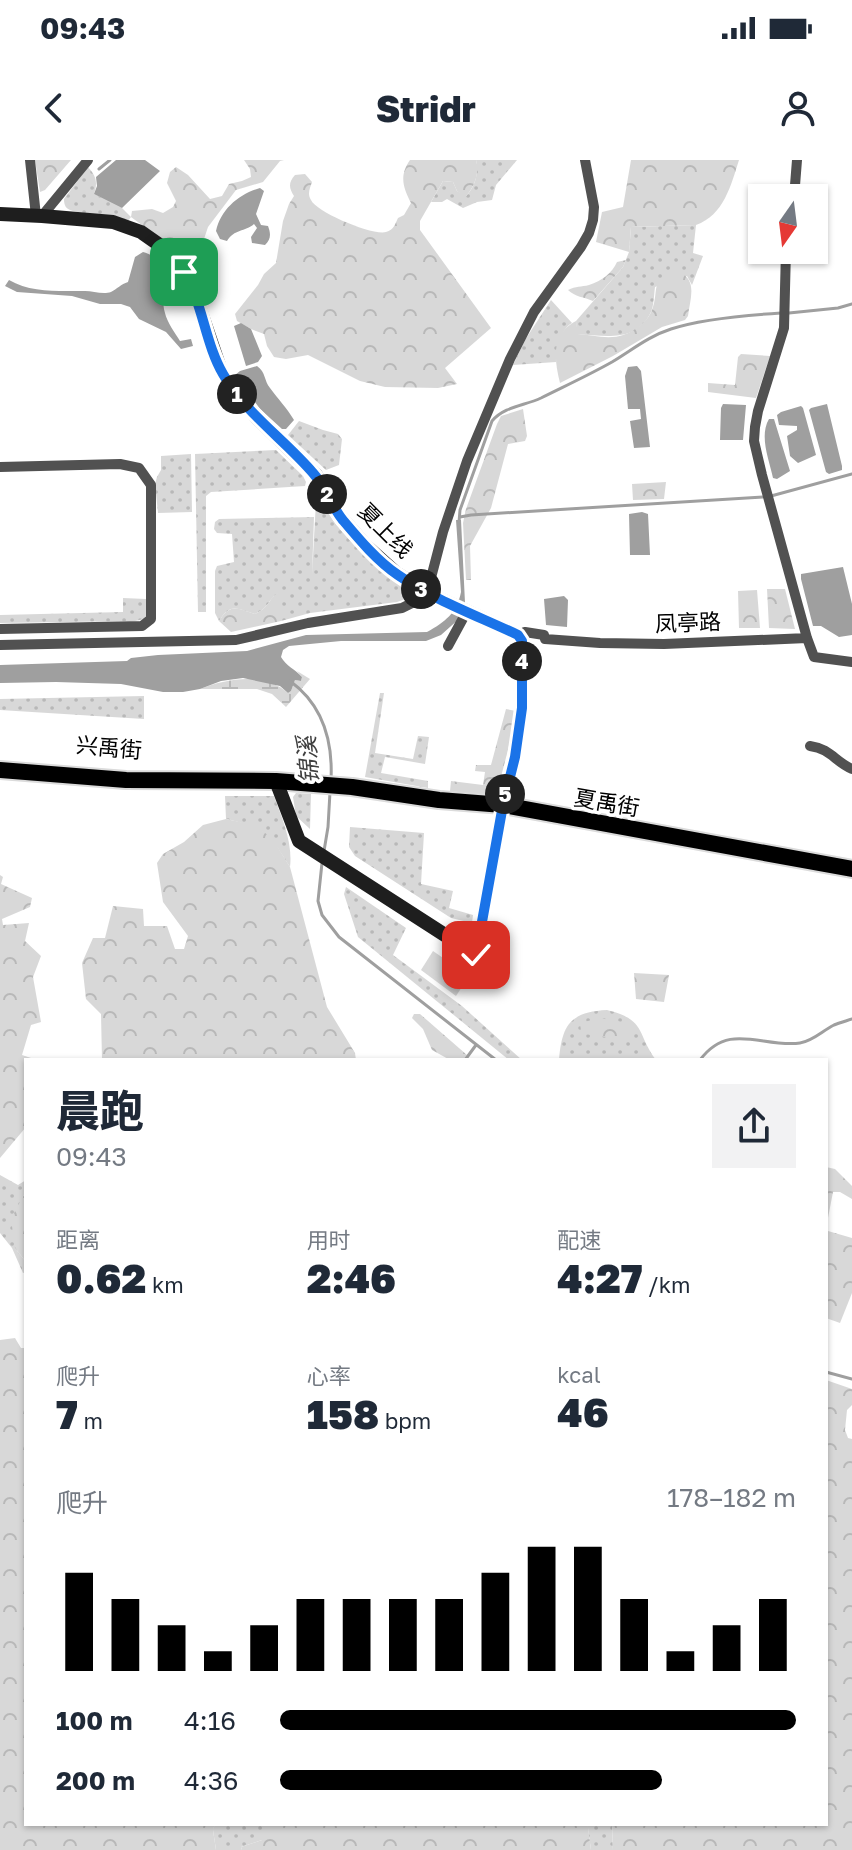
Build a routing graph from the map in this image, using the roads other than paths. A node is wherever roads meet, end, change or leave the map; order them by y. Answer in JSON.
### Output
{"nodes":[{"id":1,"x":30,"y":160,"type":"edge"},
{"id":2,"x":88,"y":160,"type":"edge"},
{"id":3,"x":585,"y":160,"type":"edge"},
{"id":4,"x":797,"y":160,"type":"edge"},
{"id":5,"x":795,"y":184,"type":"edge"},
{"id":6,"x":0,"y":214,"type":"edge"},
{"id":7,"x":39,"y":216,"type":"junction"},
{"id":8,"x":786,"y":264,"type":"edge"},
{"id":9,"x":0,"y":467,"type":"edge"},
{"id":10,"x":433,"y":595,"type":"junction"},
{"id":11,"x":467,"y":611,"type":"junction"},
{"id":12,"x":0,"y":629,"type":"edge"},
{"id":13,"x":807,"y":638,"type":"junction"},
{"id":14,"x":522,"y":641,"type":"junction"},
{"id":15,"x":0,"y":645,"type":"edge"},
{"id":16,"x":448,"y":646,"type":"dead end"},
{"id":17,"x":852,"y":662,"type":"edge"},
{"id":18,"x":810,"y":746,"type":"dead end"},
{"id":19,"x":0,"y":760,"type":"edge"},
{"id":20,"x":852,"y":769,"type":"edge"},
{"id":21,"x":0,"y":770,"type":"edge"},
{"id":22,"x":214,"y":781,"type":"junction"},
{"id":23,"x":276,"y":781,"type":"junction"},
{"id":24,"x":503,"y":805,"type":"junction"},
{"id":25,"x":852,"y":869,"type":"edge"},
{"id":26,"x":476,"y":955,"type":"joint"}],
"edges":[{"from":1,"to":7,"type":"street"},
{"from":2,"to":7,"type":"street"},
{"from":3,"to":10,"type":"street"},
{"from":4,"to":5,"type":"street"},
{"from":6,"to":7,"type":"street","name":"夏上线"},
{"from":7,"to":10,"type":"street","name":"夏上线"},
{"from":8,"to":13,"type":"street"},
{"from":9,"to":12,"type":"street"},
{"from":10,"to":11,"type":"street","name":"夏上线"},
{"from":10,"to":15,"type":"street"},
{"from":11,"to":14,"type":"street","name":"夏上线"},
{"from":11,"to":16,"type":"street"},
{"from":13,"to":14,"type":"street","name":"凤亭路"},
{"from":13,"to":17,"type":"street"},
{"from":14,"to":24,"type":"street"},
{"from":18,"to":20,"type":"street"},
{"from":19,"to":22,"type":"main road","name":"兴禹街"},
{"from":21,"to":22,"type":"main road","name":"兴禹街"},
{"from":22,"to":23,"type":"main road","name":"兴禹街"},
{"from":23,"to":24,"type":"main road","name":"夏禹街"},
{"from":23,"to":26,"type":"street"},
{"from":24,"to":25,"type":"main road","name":"夏禹街"},
{"from":24,"to":26,"type":"street"}]}
